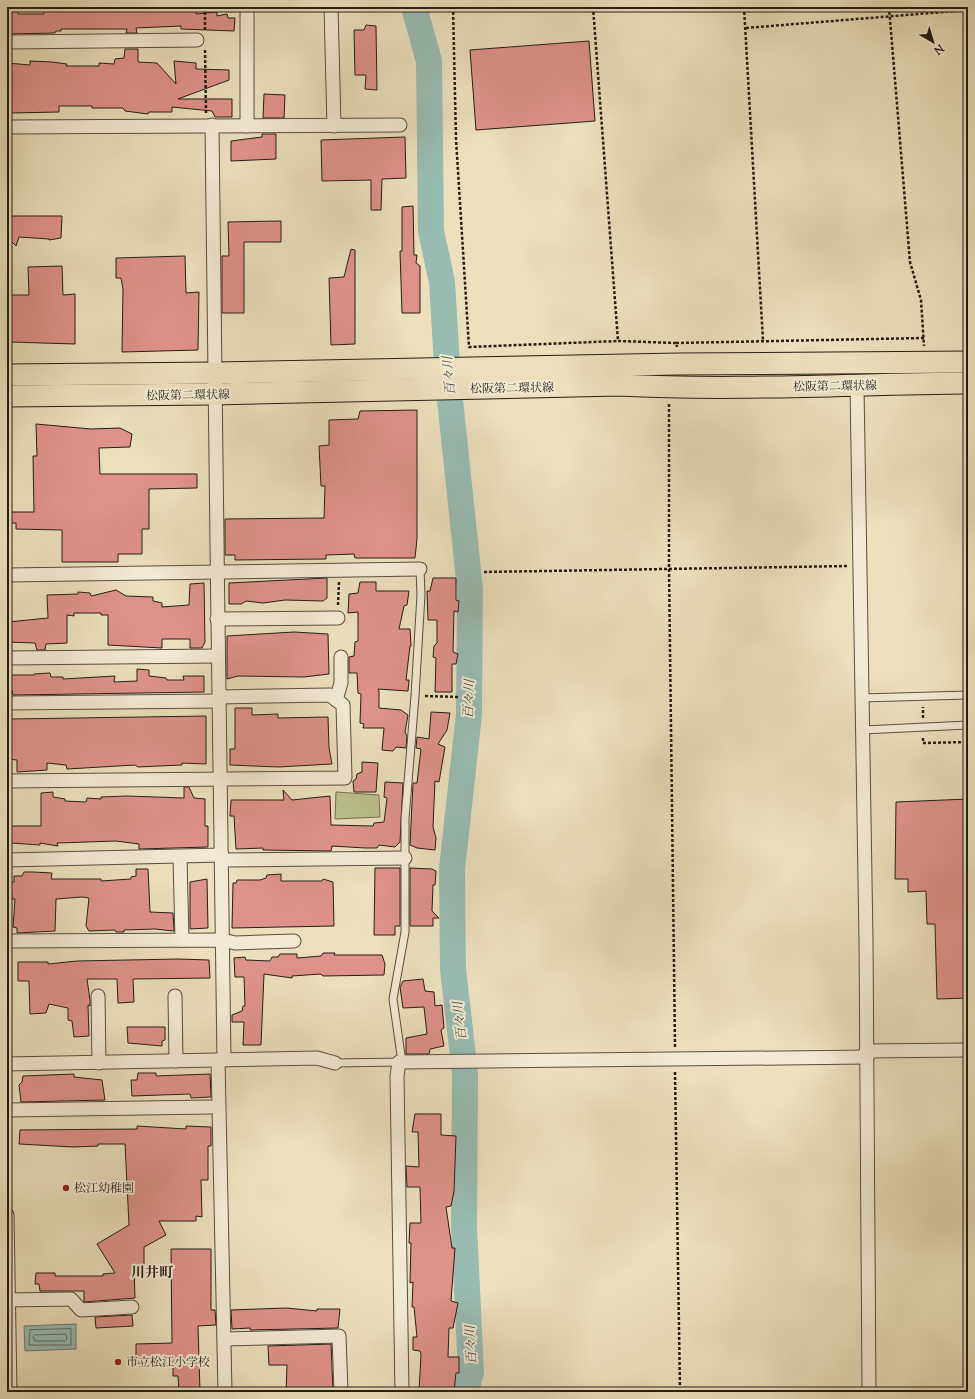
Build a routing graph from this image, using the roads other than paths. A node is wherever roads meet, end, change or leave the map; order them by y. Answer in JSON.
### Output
{"nodes":[{"id":1,"x":247,"y":7,"type":"edge"},
{"id":2,"x":331,"y":7,"type":"edge"},
{"id":3,"x":7,"y":42,"type":"edge"},
{"id":4,"x":202,"y":42,"type":"road end"},
{"id":5,"x":209,"y":125,"type":"junction"},
{"id":6,"x":400,"y":125,"type":"dead end"},
{"id":7,"x":247,"y":126,"type":"junction"},
{"id":8,"x":334,"y":126,"type":"junction"},
{"id":9,"x":7,"y":127,"type":"edge"},
{"id":10,"x":968,"y":362,"type":"edge"},
{"id":11,"x":214,"y":373,"type":"junction"},
{"id":12,"x":7,"y":375,"type":"edge"},
{"id":13,"x":968,"y":383,"type":"edge"},
{"id":14,"x":857,"y":387,"type":"junction"},
{"id":15,"x":214,"y":394,"type":"junction"},
{"id":16,"x":7,"y":396,"type":"edge"},
{"id":17,"x":420,"y":569,"type":"joint"},
{"id":18,"x":216,"y":573,"type":"junction"},
{"id":19,"x":7,"y":575,"type":"edge"},
{"id":20,"x":338,"y":618,"type":"road end"},
{"id":21,"x":217,"y":620,"type":"junction"},
{"id":22,"x":218,"y":656,"type":"junction"},
{"id":23,"x":341,"y":657,"type":"dead end"},
{"id":24,"x":7,"y":658,"type":"edge"},
{"id":25,"x":968,"y":695,"type":"edge"},
{"id":26,"x":862,"y":698,"type":"junction"},
{"id":27,"x":219,"y":699,"type":"junction"},
{"id":28,"x":336,"y":700,"type":"junction"},
{"id":29,"x":7,"y":703,"type":"edge"},
{"id":30,"x":968,"y":725,"type":"edge"},
{"id":31,"x":863,"y":730,"type":"junction"},
{"id":32,"x":221,"y":779,"type":"junction"},
{"id":33,"x":7,"y":781,"type":"edge"},
{"id":34,"x":180,"y":857,"type":"junction"},
{"id":35,"x":222,"y":858,"type":"junction"},
{"id":36,"x":405,"y":858,"type":"junction"},
{"id":37,"x":7,"y":860,"type":"edge"},
{"id":38,"x":182,"y":940,"type":"junction"},
{"id":39,"x":222,"y":940,"type":"junction"},
{"id":40,"x":7,"y":941,"type":"edge"},
{"id":41,"x":294,"y":941,"type":"dead end"},
{"id":42,"x":98,"y":996,"type":"dead end"},
{"id":43,"x":175,"y":996,"type":"dead end"},
{"id":44,"x":968,"y":1050,"type":"edge"},
{"id":45,"x":867,"y":1054,"type":"junction"},
{"id":46,"x":221,"y":1060,"type":"junction"},
{"id":47,"x":176,"y":1061,"type":"junction"},
{"id":48,"x":400,"y":1062,"type":"junction"},
{"id":49,"x":99,"y":1063,"type":"junction"},
{"id":50,"x":335,"y":1063,"type":"joint"},
{"id":51,"x":7,"y":1064,"type":"edge"},
{"id":52,"x":211,"y":1107,"type":"dead end"},
{"id":53,"x":7,"y":1110,"type":"edge"},
{"id":54,"x":7,"y":1216,"type":"edge"},
{"id":55,"x":8,"y":1246,"type":"edge"},
{"id":56,"x":8,"y":1274,"type":"edge"},
{"id":57,"x":9,"y":1300,"type":"junction"},
{"id":58,"x":132,"y":1307,"type":"dead end"},
{"id":59,"x":224,"y":1339,"type":"junction"},
{"id":60,"x":8,"y":1352,"type":"edge"},
{"id":61,"x":10,"y":1392,"type":"edge"},
{"id":62,"x":225,"y":1392,"type":"edge"},
{"id":63,"x":341,"y":1392,"type":"edge"},
{"id":64,"x":402,"y":1392,"type":"edge"},
{"id":65,"x":869,"y":1392,"type":"edge"}],
"edges":[{"from":1,"to":7,"type":"street"},
{"from":2,"to":8,"type":"street"},
{"from":3,"to":4,"type":"street"},
{"from":5,"to":7,"type":"street"},
{"from":5,"to":9,"type":"street"},
{"from":5,"to":11,"type":"street"},
{"from":6,"to":8,"type":"street"},
{"from":7,"to":8,"type":"street"},
{"from":10,"to":11,"type":"main road","name":"松阪第二環状線"},
{"from":11,"to":12,"type":"main road","name":"松阪第二環状線"},
{"from":11,"to":15,"type":"street"},
{"from":13,"to":14,"type":"main road","name":"松阪第二環状線"},
{"from":14,"to":15,"type":"main road","name":"松阪第二環状線"},
{"from":14,"to":26,"type":"street"},
{"from":15,"to":16,"type":"main road","name":"松阪第二環状線"},
{"from":15,"to":18,"type":"street"},
{"from":17,"to":18,"type":"street"},
{"from":17,"to":36,"type":"lane"},
{"from":18,"to":19,"type":"street"},
{"from":18,"to":21,"type":"street"},
{"from":20,"to":21,"type":"street"},
{"from":21,"to":22,"type":"street"},
{"from":22,"to":24,"type":"street"},
{"from":22,"to":27,"type":"street"},
{"from":23,"to":28,"type":"street"},
{"from":25,"to":26,"type":"lane"},
{"from":26,"to":31,"type":"street"},
{"from":27,"to":28,"type":"street"},
{"from":27,"to":29,"type":"street"},
{"from":27,"to":32,"type":"street"},
{"from":28,"to":32,"type":"street"},
{"from":30,"to":31,"type":"lane"},
{"from":31,"to":45,"type":"street"},
{"from":32,"to":33,"type":"street"},
{"from":32,"to":35,"type":"street"},
{"from":34,"to":35,"type":"street"},
{"from":34,"to":37,"type":"street"},
{"from":34,"to":38,"type":"street"},
{"from":35,"to":36,"type":"street"},
{"from":35,"to":39,"type":"street"},
{"from":36,"to":48,"type":"lane"},
{"from":38,"to":39,"type":"street"},
{"from":38,"to":40,"type":"street"},
{"from":39,"to":41,"type":"street"},
{"from":39,"to":46,"type":"street"},
{"from":42,"to":49,"type":"street"},
{"from":43,"to":47,"type":"street"},
{"from":44,"to":45,"type":"street"},
{"from":45,"to":48,"type":"street"},
{"from":45,"to":65,"type":"street"},
{"from":46,"to":47,"type":"street"},
{"from":46,"to":50,"type":"street"},
{"from":46,"to":59,"type":"street"},
{"from":47,"to":49,"type":"street"},
{"from":48,"to":50,"type":"lane"},
{"from":48,"to":64,"type":"street"},
{"from":49,"to":51,"type":"street"},
{"from":52,"to":53,"type":"street"},
{"from":54,"to":55,"type":"street"},
{"from":55,"to":56,"type":"street"},
{"from":56,"to":57,"type":"street"},
{"from":57,"to":58,"type":"street"},
{"from":57,"to":60,"type":"street"},
{"from":59,"to":62,"type":"street"},
{"from":59,"to":63,"type":"street"},
{"from":60,"to":61,"type":"street"}]}
